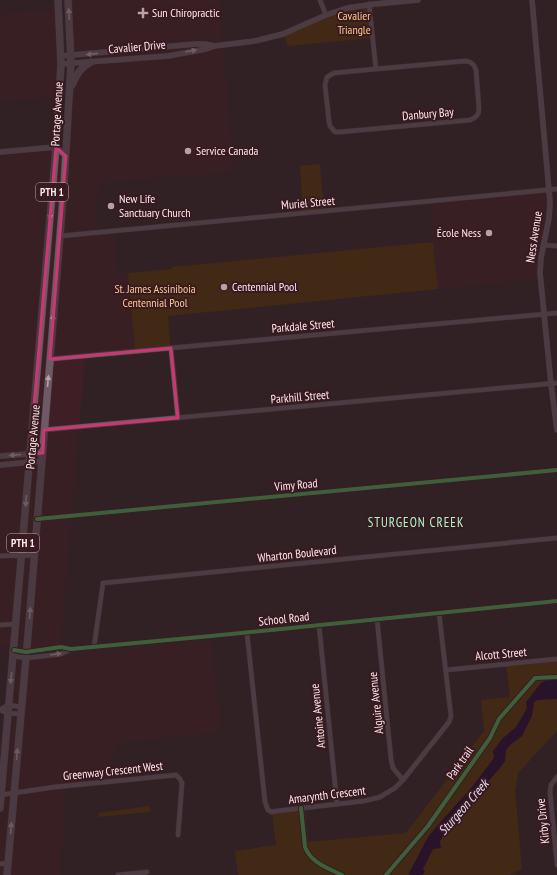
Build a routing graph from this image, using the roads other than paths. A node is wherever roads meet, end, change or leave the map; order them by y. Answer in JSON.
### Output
{"nodes":[{"id":1,"x":58,"y":0,"type":"edge"},
{"id":2,"x":68,"y":0,"type":"edge"},
{"id":3,"x":320,"y":0,"type":"edge"},
{"id":4,"x":418,"y":0,"type":"edge"},
{"id":5,"x":532,"y":0,"type":"edge"},
{"id":6,"x":373,"y":3,"type":"edge"},
{"id":7,"x":326,"y":15,"type":"junction"},
{"id":8,"x":214,"y":46,"type":"junction"},
{"id":9,"x":61,"y":60,"type":"junction"},
{"id":10,"x":71,"y":60,"type":"junction"},
{"id":11,"x":91,"y":62,"type":"junction"},
{"id":12,"x":376,"y":69,"type":"junction"},
{"id":13,"x":69,"y":93,"type":"junction"},
{"id":14,"x":57,"y":133,"type":"junction"},
{"id":15,"x":56,"y":147,"type":"junction"},
{"id":16,"x":66,"y":148,"type":"junction"},
{"id":17,"x":0,"y":152,"type":"edge"},
{"id":18,"x":66,"y":156,"type":"junction"},
{"id":19,"x":557,"y":189,"type":"edge"},
{"id":20,"x":549,"y":190,"type":"junction"},
{"id":21,"x":60,"y":236,"type":"junction"},
{"id":22,"x":543,"y":245,"type":"junction"},
{"id":23,"x":557,"y":246,"type":"edge"},
{"id":24,"x":557,"y":313,"type":"edge"},
{"id":25,"x":544,"y":314,"type":"junction"},
{"id":26,"x":171,"y":348,"type":"junction"},
{"id":27,"x":50,"y":359,"type":"junction"},
{"id":28,"x":554,"y":383,"type":"edge"},
{"id":29,"x":178,"y":418,"type":"junction"},
{"id":30,"x":44,"y":430,"type":"junction"},
{"id":31,"x":557,"y":430,"type":"edge"},
{"id":32,"x":43,"y":453,"type":"junction"},
{"id":33,"x":30,"y":454,"type":"junction"},
{"id":34,"x":0,"y":456,"type":"edge"},
{"id":35,"x":30,"y":462,"type":"junction"},
{"id":36,"x":42,"y":462,"type":"junction"},
{"id":37,"x":0,"y":465,"type":"edge"},
{"id":38,"x":557,"y":470,"type":"edge"},
{"id":39,"x":37,"y":519,"type":"junction"},
{"id":40,"x":557,"y":538,"type":"edge"},
{"id":41,"x":34,"y":555,"type":"junction"},
{"id":42,"x":0,"y":556,"type":"edge"},
{"id":43,"x":22,"y":556,"type":"junction"},
{"id":44,"x":557,"y":601,"type":"edge"},
{"id":45,"x":439,"y":613,"type":"junction"},
{"id":46,"x":378,"y":619,"type":"junction"},
{"id":47,"x":16,"y":624,"type":"junction"},
{"id":48,"x":0,"y":625,"type":"edge"},
{"id":49,"x":319,"y":625,"type":"junction"},
{"id":50,"x":247,"y":633,"type":"junction"},
{"id":51,"x":94,"y":647,"type":"junction"},
{"id":52,"x":13,"y":653,"type":"junction"},
{"id":53,"x":26,"y":655,"type":"junction"},
{"id":54,"x":557,"y":659,"type":"edge"},
{"id":55,"x":446,"y":670,"type":"junction"},
{"id":56,"x":8,"y":709,"type":"junction"},
{"id":57,"x":0,"y":710,"type":"edge"},
{"id":58,"x":21,"y":711,"type":"junction"},
{"id":59,"x":557,"y":777,"type":"edge"},
{"id":60,"x":403,"y":780,"type":"junction"},
{"id":61,"x":14,"y":793,"type":"junction"},
{"id":62,"x":0,"y":795,"type":"edge"},
{"id":63,"x":337,"y":804,"type":"junction"},
{"id":64,"x":0,"y":808,"type":"edge"},
{"id":65,"x":178,"y":836,"type":"dead end"},
{"id":66,"x":8,"y":863,"type":"junction"},
{"id":67,"x":0,"y":864,"type":"edge"},
{"id":68,"x":557,"y":865,"type":"edge"},
{"id":69,"x":147,"y":872,"type":"dead end"},
{"id":70,"x":7,"y":875,"type":"edge"},
{"id":71,"x":118,"y":875,"type":"edge"}],
"edges":[{"from":1,"to":9,"type":"highway","name":"Portage Avenue","number":"PTH 1"},
{"from":10,"to":2,"type":"highway","name":"Portage Avenue","number":"PTH 1","one_way":true},
{"from":3,"to":7,"type":"street"},
{"from":4,"to":6,"type":"street","name":"Cavalier Drive"},
{"from":5,"to":20,"type":"street","name":"Ness Avenue"},
{"from":6,"to":7,"type":"street","name":"Cavalier Drive"},
{"from":6,"to":12,"type":"street"},
{"from":7,"to":8,"type":"street","name":"Cavalier Drive"},
{"from":8,"to":10,"type":"street","name":"Cavalier Drive","one_way":true},
{"from":11,"to":8,"type":"street","name":"Cavalier Drive","one_way":true},
{"from":9,"to":10,"type":"street","name":"Cavalier Drive"},
{"from":9,"to":14,"type":"highway","name":"Portage Avenue","number":"PTH 1"},
{"from":10,"to":11,"type":"street","name":"Cavalier Drive"},
{"from":10,"to":13,"type":"highway","name":"Portage Avenue","number":"PTH 1"},
{"from":11,"to":13,"type":"highway"},
{"from":12,"to":12,"type":"street","name":"Danbury Bay"},
{"from":13,"to":16,"type":"highway","name":"Portage Avenue","number":"PTH 1"},
{"from":14,"to":15,"type":"highway","name":"Portage Avenue","number":"PTH 1"},
{"from":14,"to":16,"type":"highway"},
{"from":15,"to":17,"type":"street"},
{"from":15,"to":18,"type":"street"},
{"from":15,"to":33,"type":"highway","name":"Portage Avenue","number":"PTH 1","one_way":true},
{"from":16,"to":18,"type":"highway","name":"Portage Avenue","number":"PTH 1"},
{"from":18,"to":21,"type":"highway","name":"Portage Avenue","number":"PTH 1"},
{"from":19,"to":20,"type":"street","name":"Muriel Street"},
{"from":20,"to":21,"type":"street","name":"Muriel Street"},
{"from":20,"to":22,"type":"street","name":"Ness Avenue"},
{"from":27,"to":21,"type":"highway","name":"Portage Avenue","number":"PTH 1","one_way":true},
{"from":22,"to":23,"type":"street"},
{"from":22,"to":25,"type":"street","name":"Ness Avenue"},
{"from":24,"to":25,"type":"street","name":"Parkdale Street"},
{"from":25,"to":26,"type":"street","name":"Parkdale Street"},
{"from":25,"to":28,"type":"street","name":"Ness Avenue"},
{"from":26,"to":27,"type":"street","name":"Parkdale Street"},
{"from":26,"to":29,"type":"street"},
{"from":30,"to":27,"type":"highway","name":"Portage Avenue","number":"PTH 1","one_way":true},
{"from":28,"to":29,"type":"street","name":"Parkhill Street"},
{"from":28,"to":31,"type":"street","name":"Ness Avenue"},
{"from":29,"to":30,"type":"street","name":"Parkhill Street"},
{"from":30,"to":32,"type":"highway","name":"Portage Avenue","number":"PTH 1"},
{"from":32,"to":33,"type":"street"},
{"from":32,"to":36,"type":"highway","name":"Portage Avenue","number":"PTH 1"},
{"from":33,"to":34,"type":"street","one_way":true},
{"from":33,"to":35,"type":"highway","name":"Portage Avenue","number":"PTH 1"},
{"from":35,"to":36,"type":"street"},
{"from":35,"to":37,"type":"street"},
{"from":35,"to":43,"type":"highway","name":"Portage Avenue","number":"PTH 1","one_way":true},
{"from":36,"to":39,"type":"highway","name":"Portage Avenue","number":"PTH 1"},
{"from":38,"to":39,"type":"street","name":"Vimy Road"},
{"from":39,"to":41,"type":"highway","name":"Portage Avenue","number":"PTH 1"},
{"from":40,"to":51,"type":"street","name":"Wharton Boulevard"},
{"from":41,"to":43,"type":"street"},
{"from":53,"to":41,"type":"highway","name":"Portage Avenue","number":"PTH 1","one_way":true},
{"from":42,"to":43,"type":"street"},
{"from":43,"to":47,"type":"highway","name":"Portage Avenue","number":"PTH 1"},
{"from":44,"to":45,"type":"street","name":"School Road"},
{"from":45,"to":46,"type":"street","name":"School Road"},
{"from":45,"to":55,"type":"street","name":"Amarynth Crescent"},
{"from":46,"to":49,"type":"street","name":"School Road"},
{"from":46,"to":60,"type":"street","name":"Alguire Avenue"},
{"from":47,"to":48,"type":"street"},
{"from":47,"to":52,"type":"highway","name":"Portage Avenue","number":"PTH 1"},
{"from":49,"to":50,"type":"street","name":"School Road"},
{"from":49,"to":63,"type":"street","name":"Antoine Avenue"},
{"from":50,"to":51,"type":"street","name":"School Road"},
{"from":50,"to":63,"type":"street","name":"Amarynth Crescent"},
{"from":51,"to":53,"type":"street","name":"School Road"},
{"from":52,"to":53,"type":"street","name":"School Road"},
{"from":52,"to":56,"type":"highway","name":"Portage Avenue","number":"PTH 1","one_way":true},
{"from":53,"to":58,"type":"highway","name":"Portage Avenue","number":"PTH 1"},
{"from":54,"to":55,"type":"street","name":"Alcott Street"},
{"from":55,"to":60,"type":"street","name":"Amarynth Crescent"},
{"from":56,"to":57,"type":"street"},
{"from":56,"to":58,"type":"street"},
{"from":56,"to":58,"type":"street"},
{"from":56,"to":62,"type":"highway","name":"Portage Avenue","number":"PTH 1"},
{"from":61,"to":58,"type":"highway","name":"Portage Avenue","number":"PTH 1","one_way":true},
{"from":59,"to":68,"type":"street","name":"Kirby Drive"},
{"from":60,"to":63,"type":"street","name":"Amarynth Crescent"},
{"from":61,"to":62,"type":"street"},
{"from":61,"to":65,"type":"street","name":"Greenway Crescent West"},
{"from":66,"to":61,"type":"highway","name":"Portage Avenue","number":"PTH 1","one_way":true},
{"from":62,"to":64,"type":"highway","name":"Portage Avenue","number":"PTH 1"},
{"from":66,"to":67,"type":"street"},
{"from":66,"to":70,"type":"highway","name":"Portage Avenue","number":"PTH 1"},
{"from":69,"to":71,"type":"street"}]}
